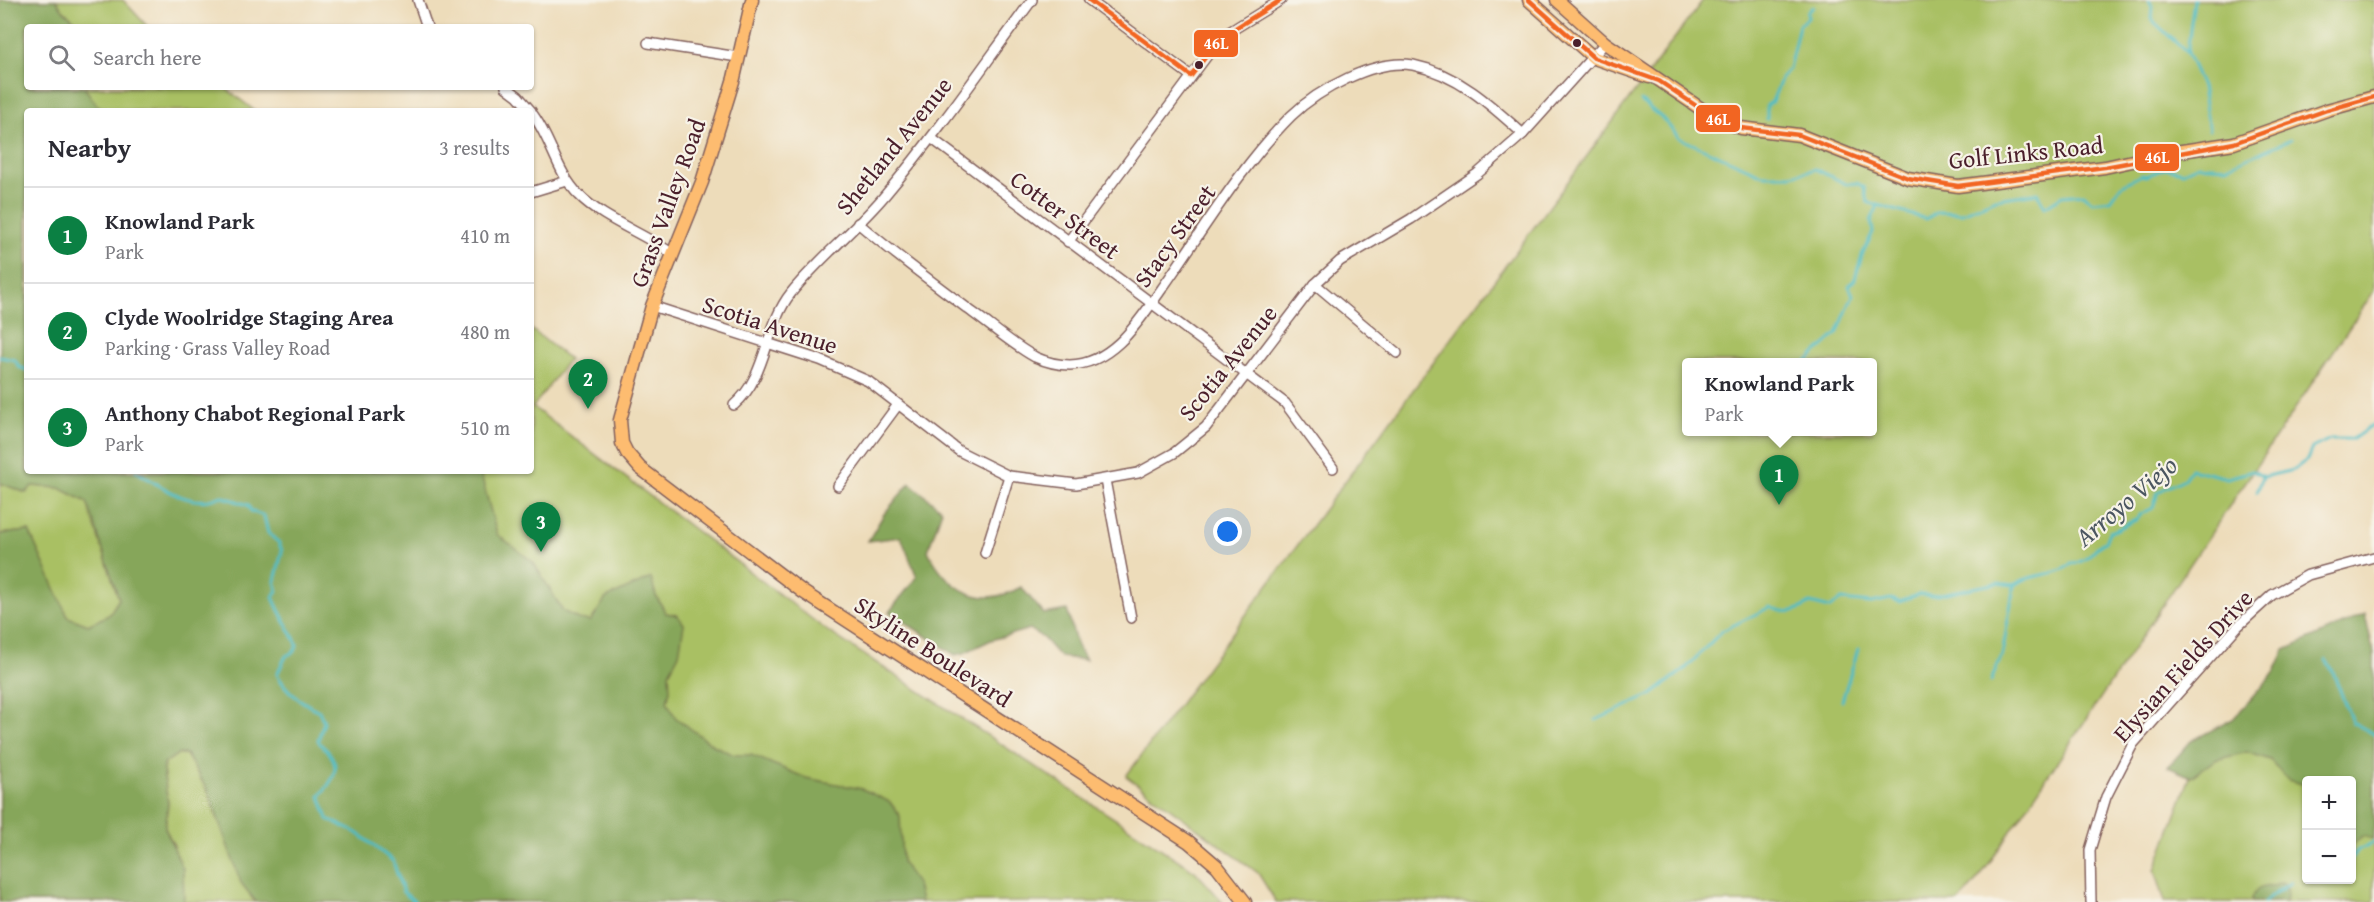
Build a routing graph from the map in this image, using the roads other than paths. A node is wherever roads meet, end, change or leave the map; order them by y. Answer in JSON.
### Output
{"nodes":[{"id":1,"x":418,"y":0,"type":"edge"},
{"id":2,"x":752,"y":0,"type":"edge"},
{"id":3,"x":1032,"y":0,"type":"edge"},
{"id":4,"x":1089,"y":0,"type":"edge"},
{"id":5,"x":1281,"y":0,"type":"edge"},
{"id":6,"x":1529,"y":0,"type":"edge"},
{"id":7,"x":1557,"y":0,"type":"edge"},
{"id":8,"x":426,"y":24,"type":"edge"},
{"id":9,"x":648,"y":43,"type":"dead end"},
{"id":10,"x":1605,"y":43,"type":"junction"},
{"id":11,"x":738,"y":57,"type":"junction"},
{"id":12,"x":1594,"y":58,"type":"junction"},
{"id":13,"x":1191,"y":76,"type":"junction"},
{"id":14,"x":1659,"y":81,"type":"junction"},
{"id":15,"x":510,"y":90,"type":"edge"},
{"id":16,"x":2374,"y":97,"type":"edge"},
{"id":17,"x":528,"y":108,"type":"edge"},
{"id":18,"x":534,"y":115,"type":"edge"},
{"id":19,"x":1523,"y":134,"type":"junction"},
{"id":20,"x":931,"y":138,"type":"junction"},
{"id":21,"x":567,"y":181,"type":"junction"},
{"id":22,"x":534,"y":191,"type":"edge"},
{"id":23,"x":858,"y":223,"type":"junction"},
{"id":24,"x":1068,"y":242,"type":"junction"},
{"id":25,"x":673,"y":254,"type":"junction"},
{"id":26,"x":1315,"y":284,"type":"junction"},
{"id":27,"x":1151,"y":303,"type":"junction"},
{"id":28,"x":652,"y":306,"type":"junction"},
{"id":29,"x":767,"y":345,"type":"junction"},
{"id":30,"x":1397,"y":353,"type":"dead end"},
{"id":31,"x":1248,"y":374,"type":"junction"},
{"id":32,"x":734,"y":405,"type":"dead end"},
{"id":33,"x":897,"y":406,"type":"junction"},
{"id":34,"x":620,"y":420,"type":"joint"},
{"id":35,"x":1333,"y":468,"type":"dead end"},
{"id":36,"x":1009,"y":476,"type":"junction"},
{"id":37,"x":1106,"y":480,"type":"junction"},
{"id":38,"x":838,"y":486,"type":"dead end"},
{"id":39,"x":985,"y":553,"type":"dead end"},
{"id":40,"x":2374,"y":557,"type":"edge"},
{"id":41,"x":1131,"y":618,"type":"dead end"},
{"id":42,"x":1245,"y":902,"type":"edge"},
{"id":43,"x":2091,"y":902,"type":"edge"}],
"edges":[{"from":1,"to":8,"type":"street"},
{"from":2,"to":11,"type":"main road","name":"Grass Valley Road"},
{"from":3,"to":20,"type":"street","name":"Shetland Avenue"},
{"from":4,"to":13,"type":"street"},
{"from":5,"to":13,"type":"street"},
{"from":6,"to":12,"type":"main road","name":"Golf Links Road"},
{"from":7,"to":10,"type":"main road","name":"Golf Links Road"},
{"from":9,"to":11,"type":"street"},
{"from":10,"to":12,"type":"street","name":"Scotia Avenue"},
{"from":10,"to":14,"type":"main road","name":"Golf Links Road"},
{"from":11,"to":25,"type":"main road","name":"Grass Valley Road"},
{"from":12,"to":14,"type":"main road","name":"Golf Links Road"},
{"from":12,"to":19,"type":"street","name":"Scotia Avenue"},
{"from":13,"to":24,"type":"street"},
{"from":14,"to":16,"type":"main road","name":"Golf Links Road"},
{"from":15,"to":17,"type":"street"},
{"from":18,"to":21,"type":"street"},
{"from":19,"to":26,"type":"street","name":"Scotia Avenue"},
{"from":19,"to":27,"type":"street","name":"Stacy Street"},
{"from":20,"to":23,"type":"street","name":"Shetland Avenue"},
{"from":20,"to":24,"type":"street","name":"Cotter Street"},
{"from":21,"to":22,"type":"street"},
{"from":21,"to":25,"type":"street"},
{"from":23,"to":27,"type":"street","name":"Stacy Street"},
{"from":23,"to":29,"type":"street","name":"Shetland Avenue"},
{"from":24,"to":27,"type":"street","name":"Cotter Street"},
{"from":25,"to":28,"type":"main road","name":"Grass Valley Road"},
{"from":26,"to":30,"type":"street"},
{"from":26,"to":31,"type":"street","name":"Scotia Avenue"},
{"from":27,"to":31,"type":"street","name":"Cotter Street"},
{"from":28,"to":29,"type":"street","name":"Scotia Avenue"},
{"from":28,"to":34,"type":"main road","name":"Grass Valley Road"},
{"from":29,"to":32,"type":"street","name":"Shetland Avenue"},
{"from":29,"to":33,"type":"street","name":"Scotia Avenue"},
{"from":31,"to":35,"type":"street","name":"Cotter Street"},
{"from":31,"to":37,"type":"street","name":"Scotia Avenue"},
{"from":33,"to":36,"type":"street","name":"Scotia Avenue"},
{"from":33,"to":38,"type":"street"},
{"from":34,"to":42,"type":"main road","name":"Skyline Boulevard"},
{"from":36,"to":37,"type":"street","name":"Scotia Avenue"},
{"from":36,"to":39,"type":"street"},
{"from":37,"to":41,"type":"street"},
{"from":40,"to":43,"type":"street","name":"Elysian Fields Drive"}]}
